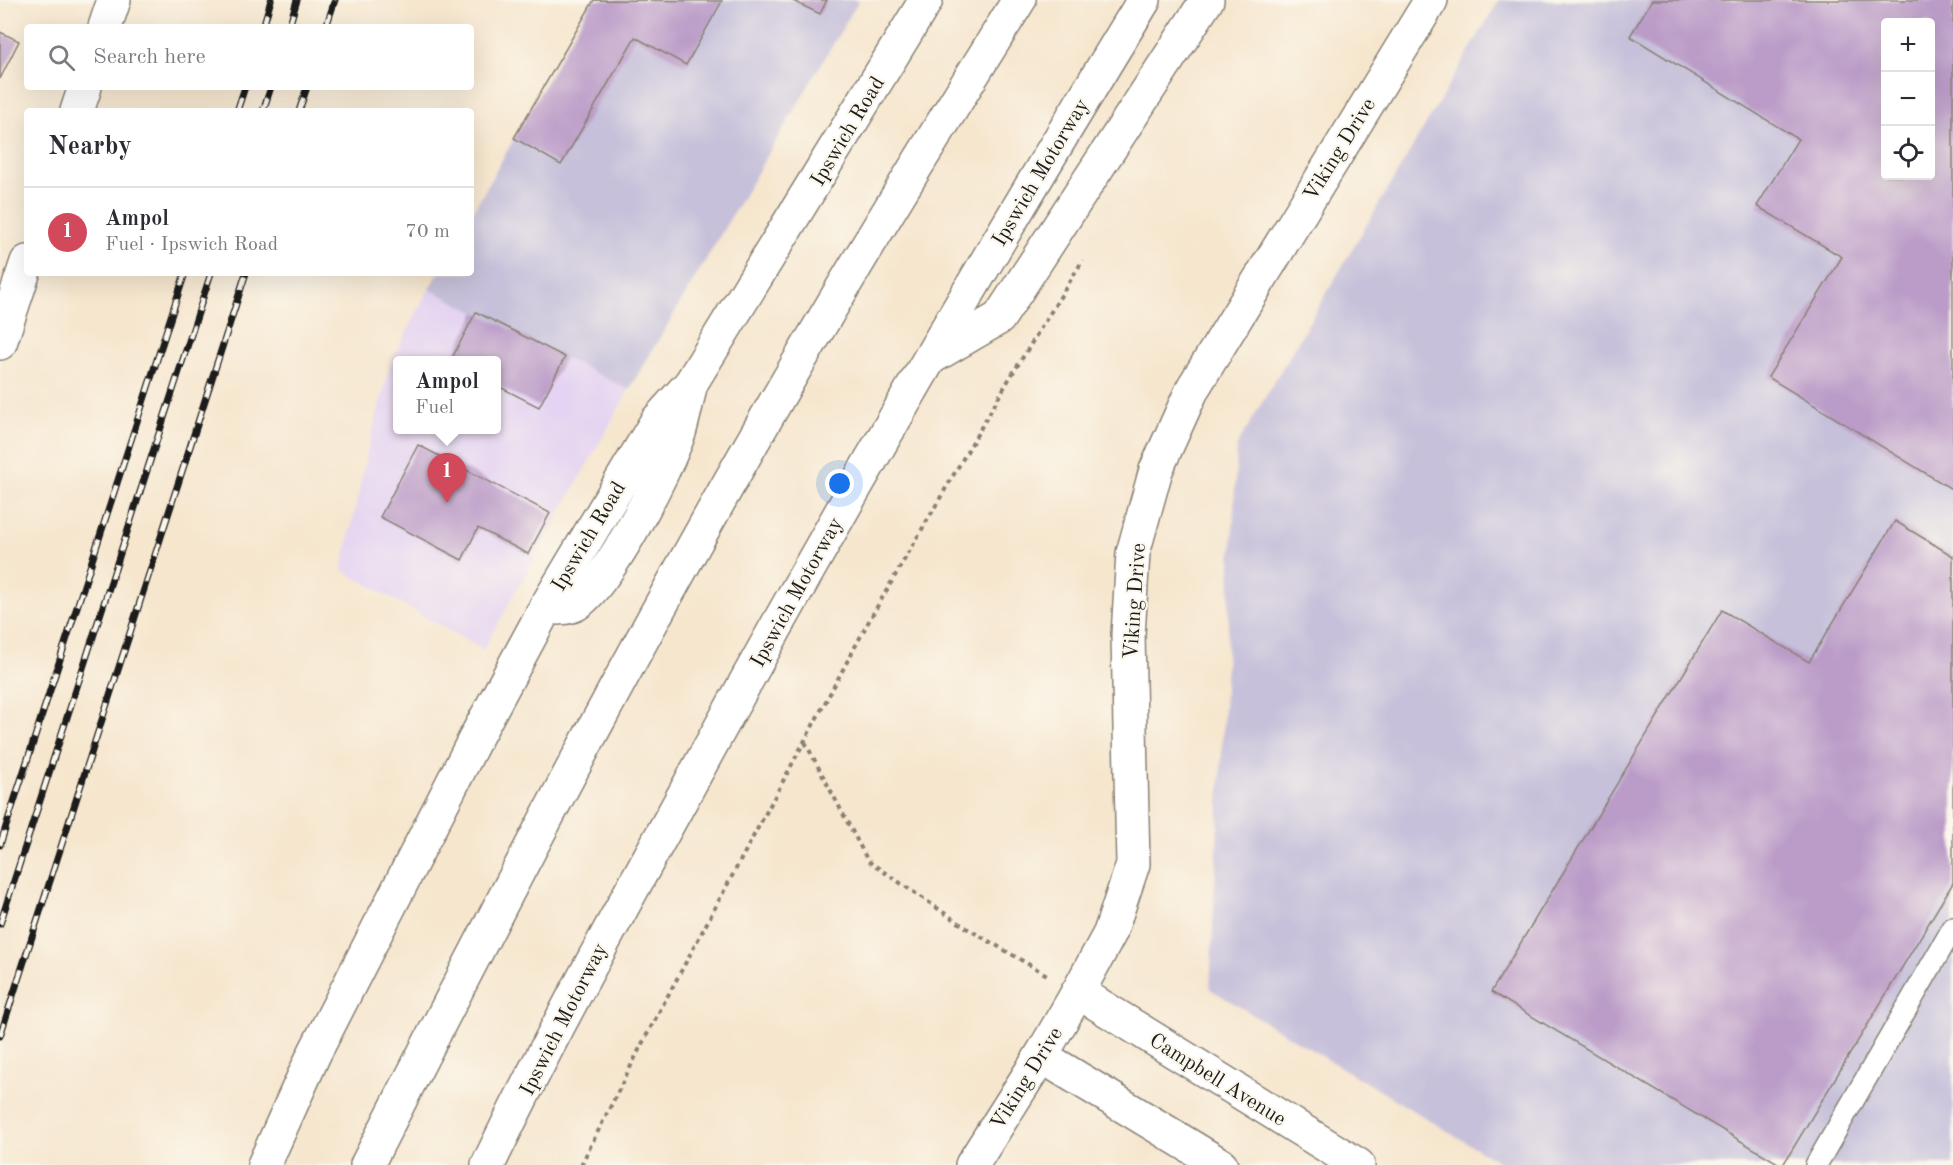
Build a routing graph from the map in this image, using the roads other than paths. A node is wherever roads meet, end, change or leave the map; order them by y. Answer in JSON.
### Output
{"nodes":[{"id":1,"x":114,"y":0,"type":"edge"},
{"id":2,"x":926,"y":0,"type":"edge"},
{"id":3,"x":1018,"y":0,"type":"edge"},
{"id":4,"x":1144,"y":0,"type":"edge"},
{"id":5,"x":1207,"y":0,"type":"edge"},
{"id":6,"x":1431,"y":0,"type":"edge"},
{"id":7,"x":106,"y":24,"type":"edge"},
{"id":8,"x":84,"y":90,"type":"edge"},
{"id":9,"x":78,"y":108,"type":"edge"},
{"id":10,"x":24,"y":271,"type":"edge"},
{"id":11,"x":0,"y":343,"type":"edge"},
{"id":12,"x":930,"y":358,"type":"junction"},
{"id":13,"x":1953,"y":928,"type":"edge"},
{"id":14,"x":1078,"y":992,"type":"junction"},
{"id":15,"x":1041,"y":1056,"type":"junction"},
{"id":16,"x":264,"y":1165,"type":"edge"},
{"id":17,"x":368,"y":1165,"type":"edge"},
{"id":18,"x":488,"y":1165,"type":"edge"},
{"id":19,"x":972,"y":1165,"type":"edge"},
{"id":20,"x":1221,"y":1165,"type":"edge"},
{"id":21,"x":1358,"y":1165,"type":"edge"},
{"id":22,"x":1816,"y":1165,"type":"edge"}],
"edges":[{"from":1,"to":7,"type":"main road"},
{"from":2,"to":16,"type":"main road","name":"Ipswich Road"},
{"from":3,"to":17,"type":"main road"},
{"from":4,"to":12,"type":"main road","name":"Ipswich Motorway"},
{"from":5,"to":12,"type":"main road"},
{"from":6,"to":14,"type":"main road","name":"Viking Drive"},
{"from":8,"to":9,"type":"main road"},
{"from":10,"to":11,"type":"main road"},
{"from":12,"to":18,"type":"main road","name":"Ipswich Motorway"},
{"from":13,"to":22,"type":"lane"},
{"from":14,"to":15,"type":"main road","name":"Viking Drive"},
{"from":14,"to":21,"type":"main road","name":"Campbell Avenue"},
{"from":15,"to":19,"type":"main road","name":"Viking Drive"},
{"from":15,"to":20,"type":"main road"}]}
